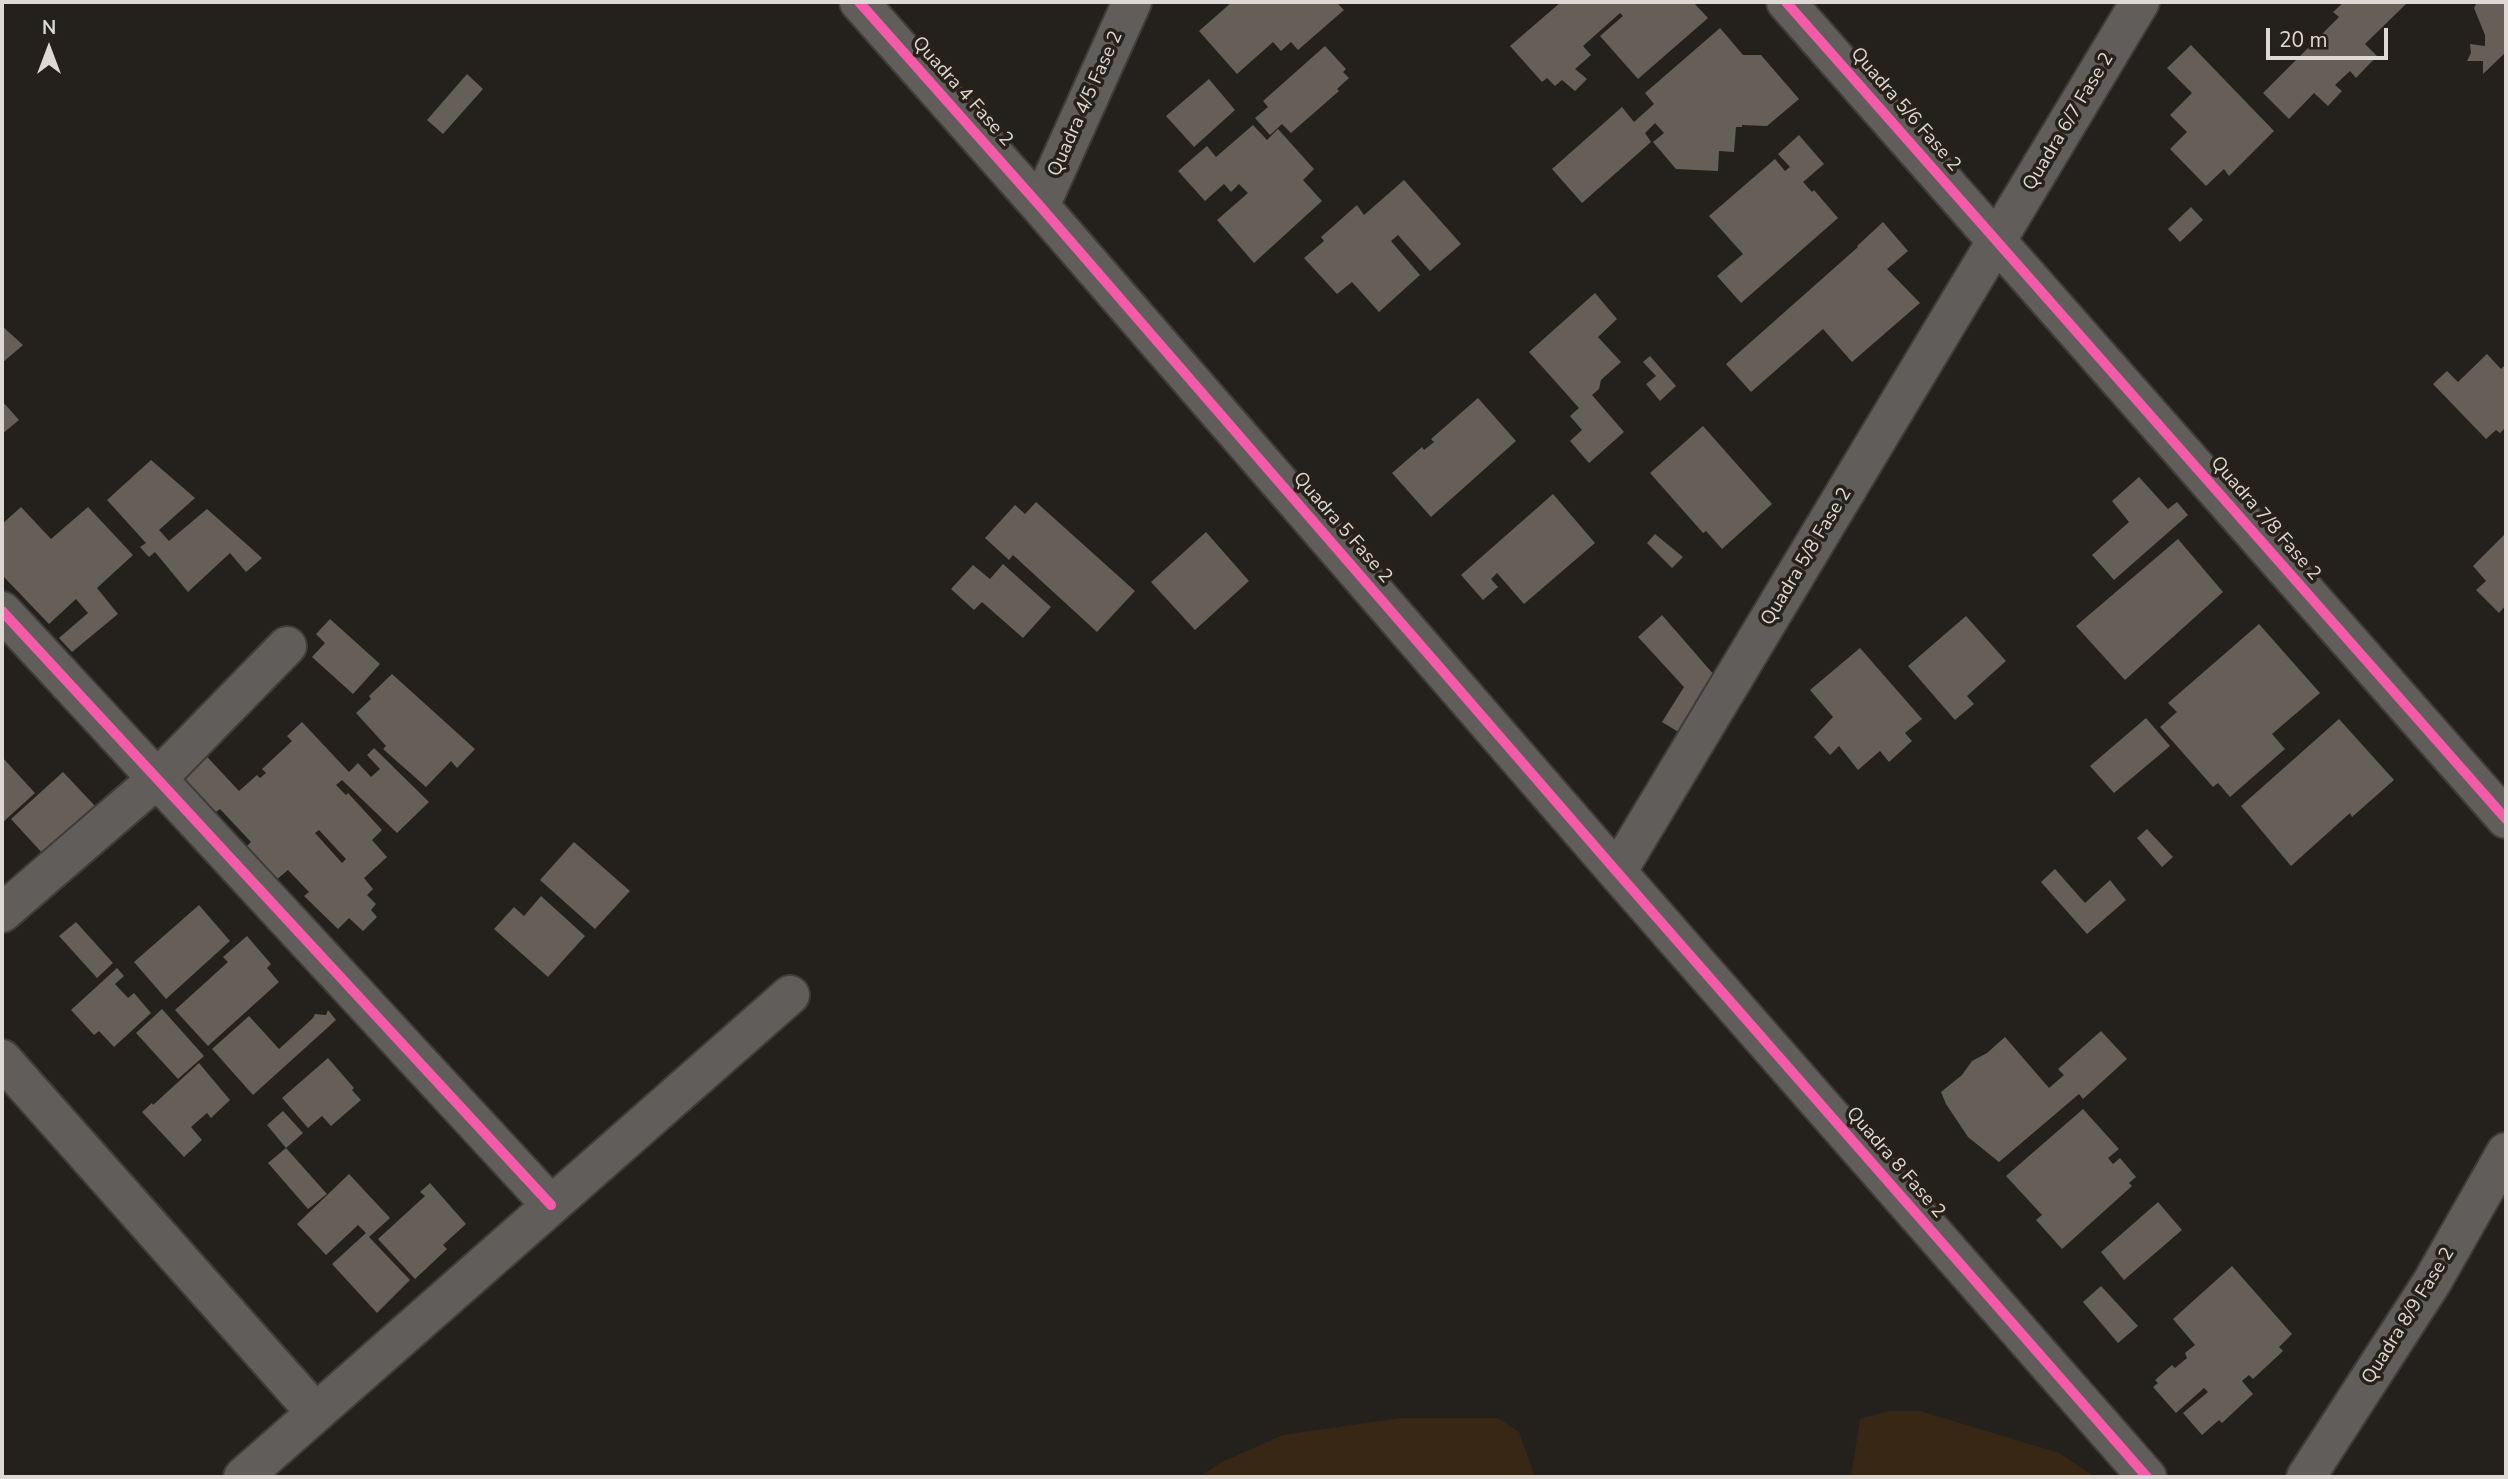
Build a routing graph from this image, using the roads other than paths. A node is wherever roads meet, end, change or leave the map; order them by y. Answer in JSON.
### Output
{"nodes":[{"id":1,"x":859,"y":2,"type":"edge"},
{"id":2,"x":1132,"y":2,"type":"edge"},
{"id":3,"x":1786,"y":2,"type":"edge"},
{"id":4,"x":2140,"y":2,"type":"edge"},
{"id":5,"x":1040,"y":206,"type":"junction"},
{"id":6,"x":1997,"y":242,"type":"junction"},
{"id":7,"x":2,"y":611,"type":"edge"},
{"id":8,"x":287,"y":646,"type":"dead end"},
{"id":9,"x":157,"y":779,"type":"junction"},
{"id":10,"x":2506,"y":820,"type":"edge"},
{"id":11,"x":1617,"y":872,"type":"junction"},
{"id":12,"x":2,"y":913,"type":"edge"},
{"id":13,"x":790,"y":995,"type":"dead end"},
{"id":14,"x":2,"y":1059,"type":"edge"},
{"id":15,"x":2506,"y":1152,"type":"edge"},
{"id":16,"x":551,"y":1205,"type":"junction"},
{"id":17,"x":316,"y":1413,"type":"junction"},
{"id":18,"x":243,"y":1477,"type":"edge"},
{"id":19,"x":2147,"y":1477,"type":"edge"},
{"id":20,"x":2306,"y":1477,"type":"edge"}],
"edges":[{"from":1,"to":5,"type":"street","name":"Quadra 4 Fase 2"},
{"from":2,"to":5,"type":"street","name":"Quadra 4/5 Fase 2"},
{"from":3,"to":6,"type":"street","name":"Quadra 5/6 Fase 2"},
{"from":4,"to":6,"type":"street","name":"Quadra 6/7 Fase 2"},
{"from":5,"to":11,"type":"street","name":"Quadra 5 Fase 2"},
{"from":6,"to":10,"type":"street","name":"Quadra 7/8 Fase 2"},
{"from":6,"to":11,"type":"street","name":"Quadra 5/8 Fase 2"},
{"from":7,"to":9,"type":"street"},
{"from":8,"to":9,"type":"street"},
{"from":9,"to":12,"type":"street"},
{"from":9,"to":16,"type":"street"},
{"from":11,"to":19,"type":"street","name":"Quadra 8 Fase 2"},
{"from":13,"to":16,"type":"street"},
{"from":14,"to":17,"type":"street"},
{"from":15,"to":20,"type":"street","name":"Quadra 8/9 Fase 2"},
{"from":16,"to":17,"type":"street"},
{"from":17,"to":18,"type":"street"}]}
